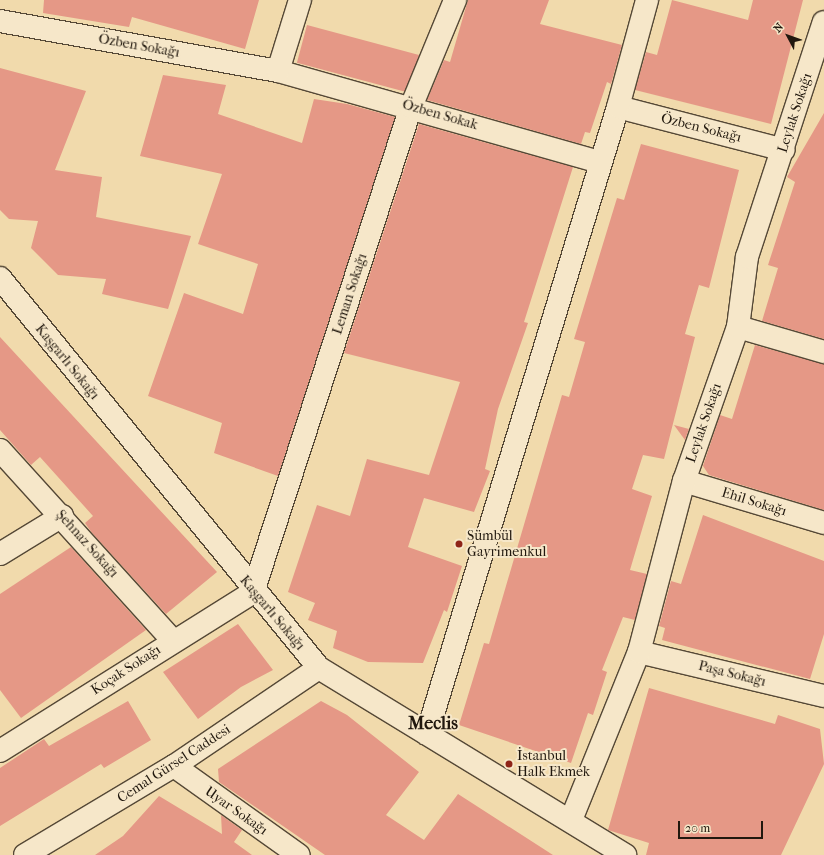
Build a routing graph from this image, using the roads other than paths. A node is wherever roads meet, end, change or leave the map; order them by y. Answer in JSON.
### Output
{"nodes":[{"id":1,"x":300,"y":0,"type":"edge"},
{"id":2,"x":455,"y":0,"type":"edge"},
{"id":3,"x":647,"y":0,"type":"edge"},
{"id":4,"x":0,"y":22,"type":"edge"},
{"id":5,"x":824,"y":22,"type":"edge"},
{"id":6,"x":278,"y":71,"type":"junction"},
{"id":7,"x":411,"y":107,"type":"junction"},
{"id":8,"x":618,"y":107,"type":"junction"},
{"id":9,"x":784,"y":150,"type":"junction"},
{"id":10,"x":600,"y":162,"type":"junction"},
{"id":11,"x":0,"y":278,"type":"edge"},
{"id":12,"x":738,"y":327,"type":"junction"},
{"id":13,"x":824,"y":352,"type":"edge"},
{"id":14,"x":0,"y":450,"type":"edge"},
{"id":15,"x":684,"y":480,"type":"junction"},
{"id":16,"x":62,"y":516,"type":"junction"},
{"id":17,"x":824,"y":523,"type":"edge"},
{"id":18,"x":0,"y":554,"type":"edge"},
{"id":19,"x":253,"y":592,"type":"junction"},
{"id":20,"x":172,"y":640,"type":"junction"},
{"id":21,"x":639,"y":652,"type":"junction"},
{"id":22,"x":320,"y":668,"type":"junction"},
{"id":23,"x":824,"y":696,"type":"edge"},
{"id":24,"x":427,"y":734,"type":"junction"},
{"id":25,"x":0,"y":751,"type":"edge"},
{"id":26,"x":174,"y":766,"type":"junction"},
{"id":27,"x":571,"y":820,"type":"junction"},
{"id":28,"x":39,"y":852,"type":"edge"},
{"id":29,"x":299,"y":855,"type":"edge"},
{"id":30,"x":625,"y":855,"type":"edge"}],
"edges":[{"from":1,"to":6,"type":"street"},
{"from":2,"to":7,"type":"street","name":"Leman Sokağı"},
{"from":3,"to":8,"type":"street"},
{"from":4,"to":6,"type":"street","name":"Özben Sokağı"},
{"from":5,"to":9,"type":"street","name":"Leylak Sokağı"},
{"from":6,"to":7,"type":"street","name":"Özben Sokak"},
{"from":7,"to":10,"type":"street","name":"Özben Sokak"},
{"from":7,"to":19,"type":"street","name":"Leman Sokağı"},
{"from":8,"to":9,"type":"street","name":"Özben Sokağı"},
{"from":8,"to":10,"type":"street"},
{"from":9,"to":12,"type":"street","name":"Leylak Sokağı"},
{"from":10,"to":24,"type":"street"},
{"from":11,"to":19,"type":"street","name":"Kaşgarlı Sokağı"},
{"from":12,"to":13,"type":"street"},
{"from":12,"to":15,"type":"street","name":"Leylak Sokağı"},
{"from":14,"to":16,"type":"street","name":"Şehnaz Sokağı"},
{"from":15,"to":17,"type":"street","name":"Ehil Sokağı"},
{"from":15,"to":21,"type":"street","name":"Leylak Sokağı"},
{"from":16,"to":18,"type":"street"},
{"from":16,"to":20,"type":"street","name":"Şehnaz Sokağı"},
{"from":19,"to":20,"type":"street","name":"Koçak Sokağı"},
{"from":19,"to":22,"type":"street","name":"Kaşgarlı Sokağı"},
{"from":20,"to":25,"type":"street","name":"Koçak Sokağı"},
{"from":21,"to":23,"type":"street","name":"Paşa Sokağı"},
{"from":21,"to":27,"type":"street","name":"Leylak Sokağı"},
{"from":22,"to":24,"type":"street","name":"Kaşgarlı Sokağı"},
{"from":22,"to":26,"type":"street","name":"Cemal Gürsel Caddesi"},
{"from":24,"to":27,"type":"street","name":"Kaşgarlı Sokağı"},
{"from":26,"to":28,"type":"street","name":"Cemal Gürsel Caddesi"},
{"from":26,"to":29,"type":"street","name":"Uyar Sokağı"},
{"from":27,"to":30,"type":"street","name":"Kaşgarlı Sokağı"}]}
